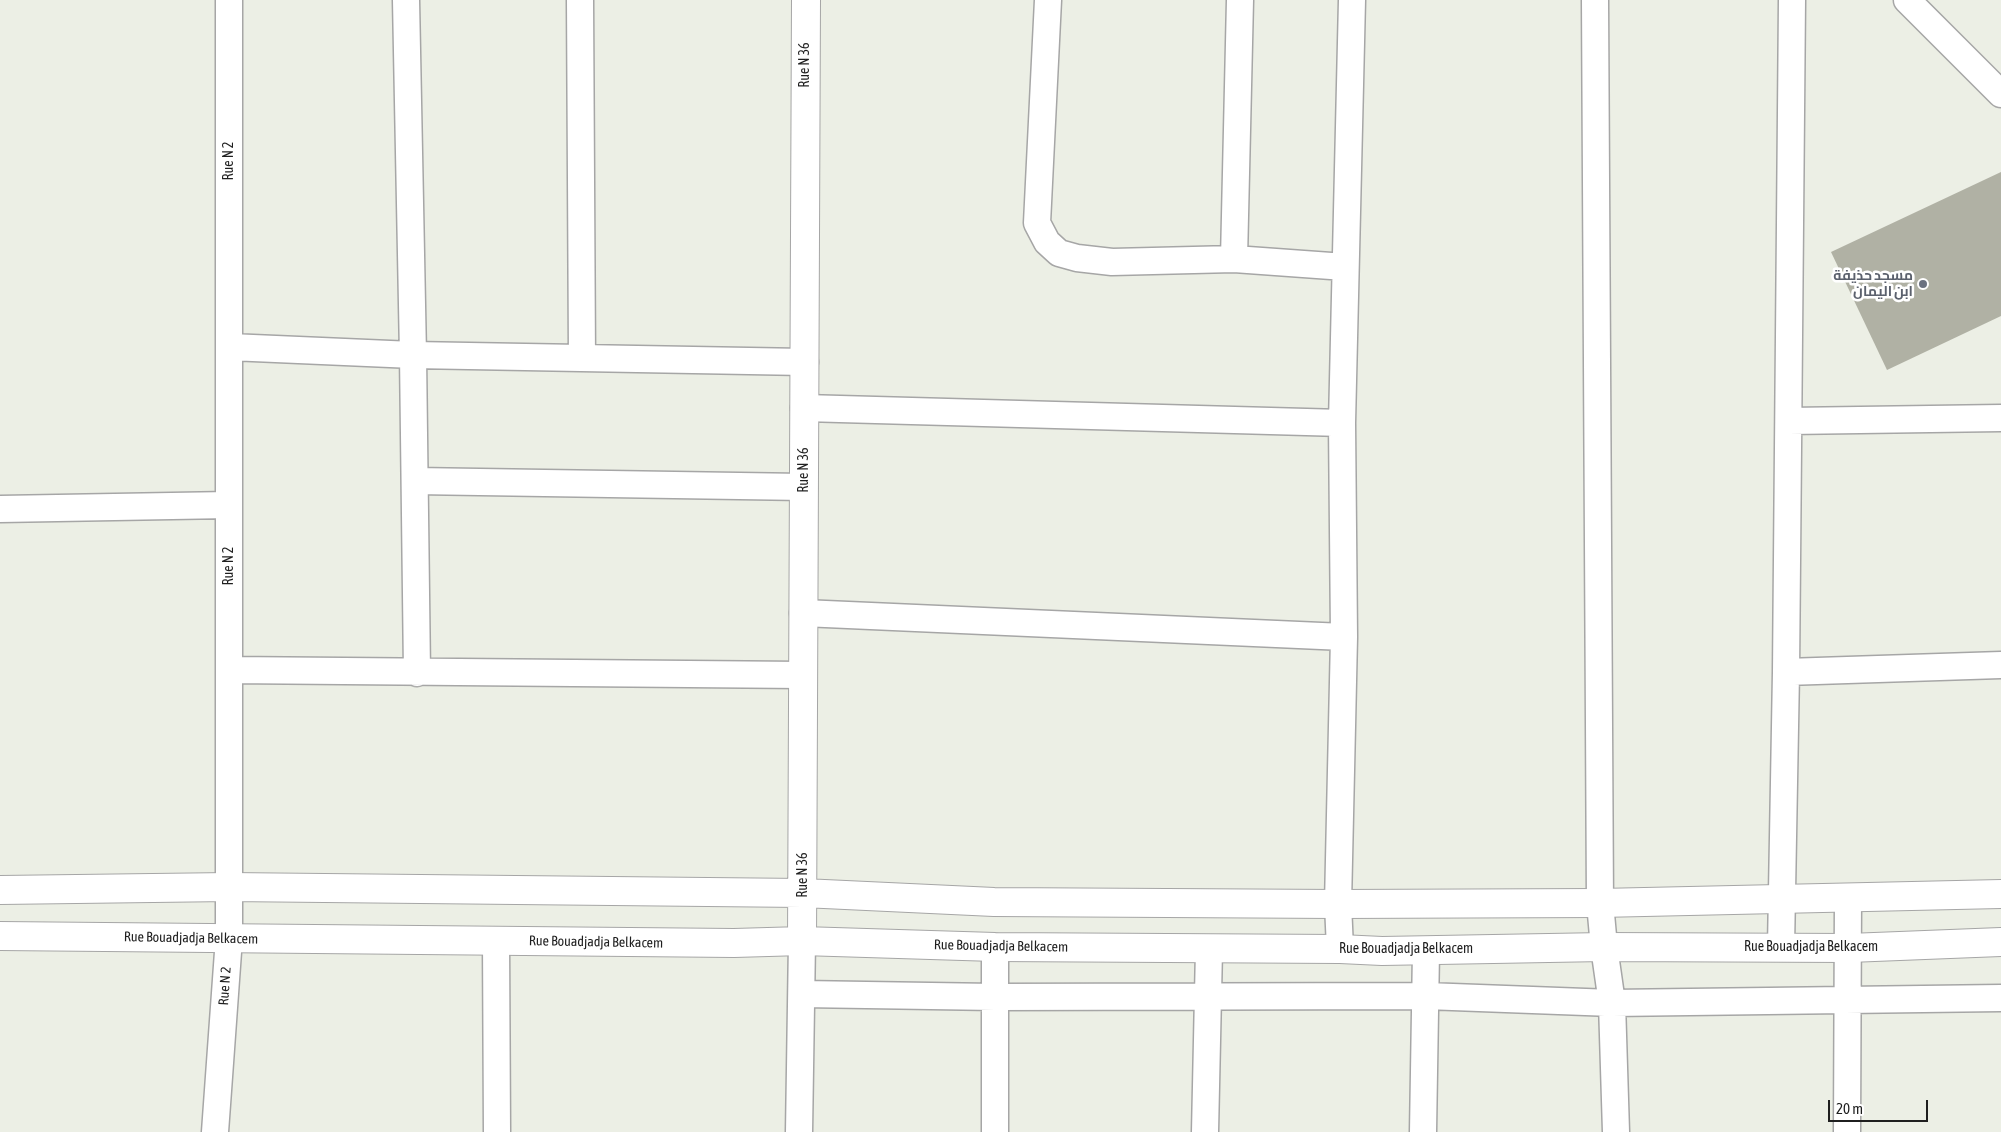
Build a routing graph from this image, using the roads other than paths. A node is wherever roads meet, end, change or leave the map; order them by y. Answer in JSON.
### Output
{"nodes":[{"id":1,"x":229,"y":0,"type":"edge"},
{"id":2,"x":406,"y":0,"type":"edge"},
{"id":3,"x":580,"y":0,"type":"edge"},
{"id":4,"x":806,"y":0,"type":"edge"},
{"id":5,"x":1048,"y":0,"type":"edge"},
{"id":6,"x":1240,"y":0,"type":"edge"},
{"id":7,"x":1352,"y":0,"type":"edge"},
{"id":8,"x":1595,"y":0,"type":"edge"},
{"id":9,"x":1792,"y":0,"type":"edge"},
{"id":10,"x":1907,"y":0,"type":"edge"},
{"id":11,"x":2001,"y":94,"type":"edge"},
{"id":12,"x":1234,"y":259,"type":"junction"},
{"id":13,"x":1345,"y":268,"type":"junction"},
{"id":14,"x":230,"y":347,"type":"junction"},
{"id":15,"x":413,"y":355,"type":"junction"},
{"id":16,"x":582,"y":358,"type":"junction"},
{"id":17,"x":804,"y":362,"type":"junction"},
{"id":18,"x":804,"y":408,"type":"junction"},
{"id":19,"x":2001,"y":418,"type":"edge"},
{"id":20,"x":1788,"y":421,"type":"junction"},
{"id":21,"x":1342,"y":423,"type":"junction"},
{"id":22,"x":415,"y":480,"type":"junction"},
{"id":23,"x":804,"y":487,"type":"junction"},
{"id":24,"x":229,"y":505,"type":"junction"},
{"id":25,"x":0,"y":509,"type":"edge"},
{"id":26,"x":804,"y":613,"type":"junction"},
{"id":27,"x":1344,"y":637,"type":"junction"},
{"id":28,"x":2001,"y":665,"type":"edge"},
{"id":29,"x":229,"y":670,"type":"junction"},
{"id":30,"x":1786,"y":672,"type":"junction"},
{"id":31,"x":417,"y":673,"type":"junction"},
{"id":32,"x":803,"y":674,"type":"junction"},
{"id":33,"x":229,"y":887,"type":"junction"},
{"id":34,"x":0,"y":890,"type":"edge"},
{"id":35,"x":803,"y":894,"type":"junction"},
{"id":36,"x":2001,"y":894,"type":"edge"},
{"id":37,"x":1848,"y":898,"type":"junction"},
{"id":38,"x":1782,"y":900,"type":"junction"},
{"id":39,"x":1600,"y":903,"type":"junction"},
{"id":40,"x":1338,"y":904,"type":"junction"},
{"id":41,"x":0,"y":936,"type":"edge"},
{"id":42,"x":228,"y":938,"type":"junction"},
{"id":43,"x":802,"y":940,"type":"junction"},
{"id":44,"x":496,"y":941,"type":"junction"},
{"id":45,"x":2001,"y":942,"type":"edge"},
{"id":46,"x":995,"y":947,"type":"junction"},
{"id":47,"x":1604,"y":947,"type":"junction"},
{"id":48,"x":1781,"y":947,"type":"junction"},
{"id":49,"x":1849,"y":948,"type":"junction"},
{"id":50,"x":1209,"y":949,"type":"junction"},
{"id":51,"x":1340,"y":949,"type":"junction"},
{"id":52,"x":1426,"y":951,"type":"junction"},
{"id":53,"x":802,"y":994,"type":"junction"},
{"id":54,"x":1208,"y":996,"type":"junction"},
{"id":55,"x":1426,"y":996,"type":"junction"},
{"id":56,"x":995,"y":997,"type":"junction"},
{"id":57,"x":2001,"y":998,"type":"edge"},
{"id":58,"x":1849,"y":1000,"type":"junction"},
{"id":59,"x":1612,"y":1003,"type":"junction"},
{"id":60,"x":215,"y":1132,"type":"edge"},
{"id":61,"x":497,"y":1132,"type":"edge"},
{"id":62,"x":799,"y":1132,"type":"edge"},
{"id":63,"x":995,"y":1132,"type":"edge"},
{"id":64,"x":1205,"y":1132,"type":"edge"},
{"id":65,"x":1423,"y":1132,"type":"edge"},
{"id":66,"x":1616,"y":1132,"type":"edge"},
{"id":67,"x":1847,"y":1132,"type":"edge"}],
"edges":[{"from":1,"to":14,"type":"street","name":"Rue N 2"},
{"from":2,"to":15,"type":"street"},
{"from":3,"to":16,"type":"street"},
{"from":4,"to":17,"type":"street","name":"Rue N 36"},
{"from":5,"to":12,"type":"street"},
{"from":6,"to":12,"type":"street"},
{"from":7,"to":13,"type":"street"},
{"from":8,"to":39,"type":"street"},
{"from":9,"to":20,"type":"street"},
{"from":10,"to":11,"type":"street"},
{"from":12,"to":13,"type":"street"},
{"from":13,"to":21,"type":"street"},
{"from":14,"to":15,"type":"street"},
{"from":14,"to":24,"type":"street","name":"Rue N 2"},
{"from":15,"to":16,"type":"street"},
{"from":15,"to":22,"type":"street"},
{"from":16,"to":17,"type":"street"},
{"from":17,"to":18,"type":"street","name":"Rue N 36"},
{"from":18,"to":21,"type":"street"},
{"from":18,"to":23,"type":"street","name":"Rue N 36"},
{"from":19,"to":20,"type":"street"},
{"from":20,"to":30,"type":"street"},
{"from":21,"to":27,"type":"street"},
{"from":22,"to":23,"type":"street"},
{"from":22,"to":31,"type":"street"},
{"from":23,"to":26,"type":"street","name":"Rue N 36"},
{"from":24,"to":25,"type":"street"},
{"from":24,"to":29,"type":"street","name":"Rue N 2"},
{"from":26,"to":27,"type":"street"},
{"from":26,"to":32,"type":"street","name":"Rue N 36"},
{"from":27,"to":40,"type":"street"},
{"from":28,"to":30,"type":"street"},
{"from":29,"to":31,"type":"street"},
{"from":29,"to":33,"type":"street","name":"Rue N 2"},
{"from":30,"to":38,"type":"street"},
{"from":31,"to":32,"type":"street"},
{"from":32,"to":35,"type":"street","name":"Rue N 36"},
{"from":33,"to":34,"type":"street"},
{"from":33,"to":35,"type":"street"},
{"from":33,"to":42,"type":"street","name":"Rue N 2"},
{"from":35,"to":40,"type":"street"},
{"from":35,"to":43,"type":"street","name":"Rue N 36"},
{"from":36,"to":37,"type":"street"},
{"from":37,"to":38,"type":"street"},
{"from":37,"to":49,"type":"street"},
{"from":38,"to":39,"type":"street"},
{"from":38,"to":48,"type":"street"},
{"from":39,"to":40,"type":"street"},
{"from":39,"to":47,"type":"street"},
{"from":40,"to":51,"type":"street"},
{"from":41,"to":42,"type":"street","name":"Rue Bouadjadja Belkacem"},
{"from":42,"to":44,"type":"street","name":"Rue Bouadjadja Belkacem"},
{"from":42,"to":60,"type":"street","name":"Rue N 2"},
{"from":43,"to":44,"type":"street","name":"Rue Bouadjadja Belkacem"},
{"from":43,"to":46,"type":"street","name":"Rue Bouadjadja Belkacem"},
{"from":43,"to":53,"type":"street"},
{"from":44,"to":61,"type":"street"},
{"from":45,"to":49,"type":"street","name":"Rue Bouadjadja Belkacem"},
{"from":46,"to":50,"type":"street","name":"Rue Bouadjadja Belkacem"},
{"from":46,"to":56,"type":"street"},
{"from":47,"to":48,"type":"street","name":"Rue Bouadjadja Belkacem"},
{"from":47,"to":52,"type":"street","name":"Rue Bouadjadja Belkacem"},
{"from":47,"to":59,"type":"street"},
{"from":48,"to":49,"type":"street","name":"Rue Bouadjadja Belkacem"},
{"from":49,"to":58,"type":"street"},
{"from":50,"to":51,"type":"street","name":"Rue Bouadjadja Belkacem"},
{"from":50,"to":54,"type":"street"},
{"from":51,"to":52,"type":"street","name":"Rue Bouadjadja Belkacem"},
{"from":52,"to":55,"type":"street"},
{"from":53,"to":56,"type":"street"},
{"from":53,"to":62,"type":"street"},
{"from":54,"to":55,"type":"street"},
{"from":54,"to":56,"type":"street"},
{"from":54,"to":64,"type":"street"},
{"from":55,"to":59,"type":"street"},
{"from":55,"to":65,"type":"street"},
{"from":56,"to":63,"type":"street"},
{"from":57,"to":58,"type":"street"},
{"from":58,"to":59,"type":"street"},
{"from":58,"to":67,"type":"street"},
{"from":59,"to":66,"type":"street"}]}
